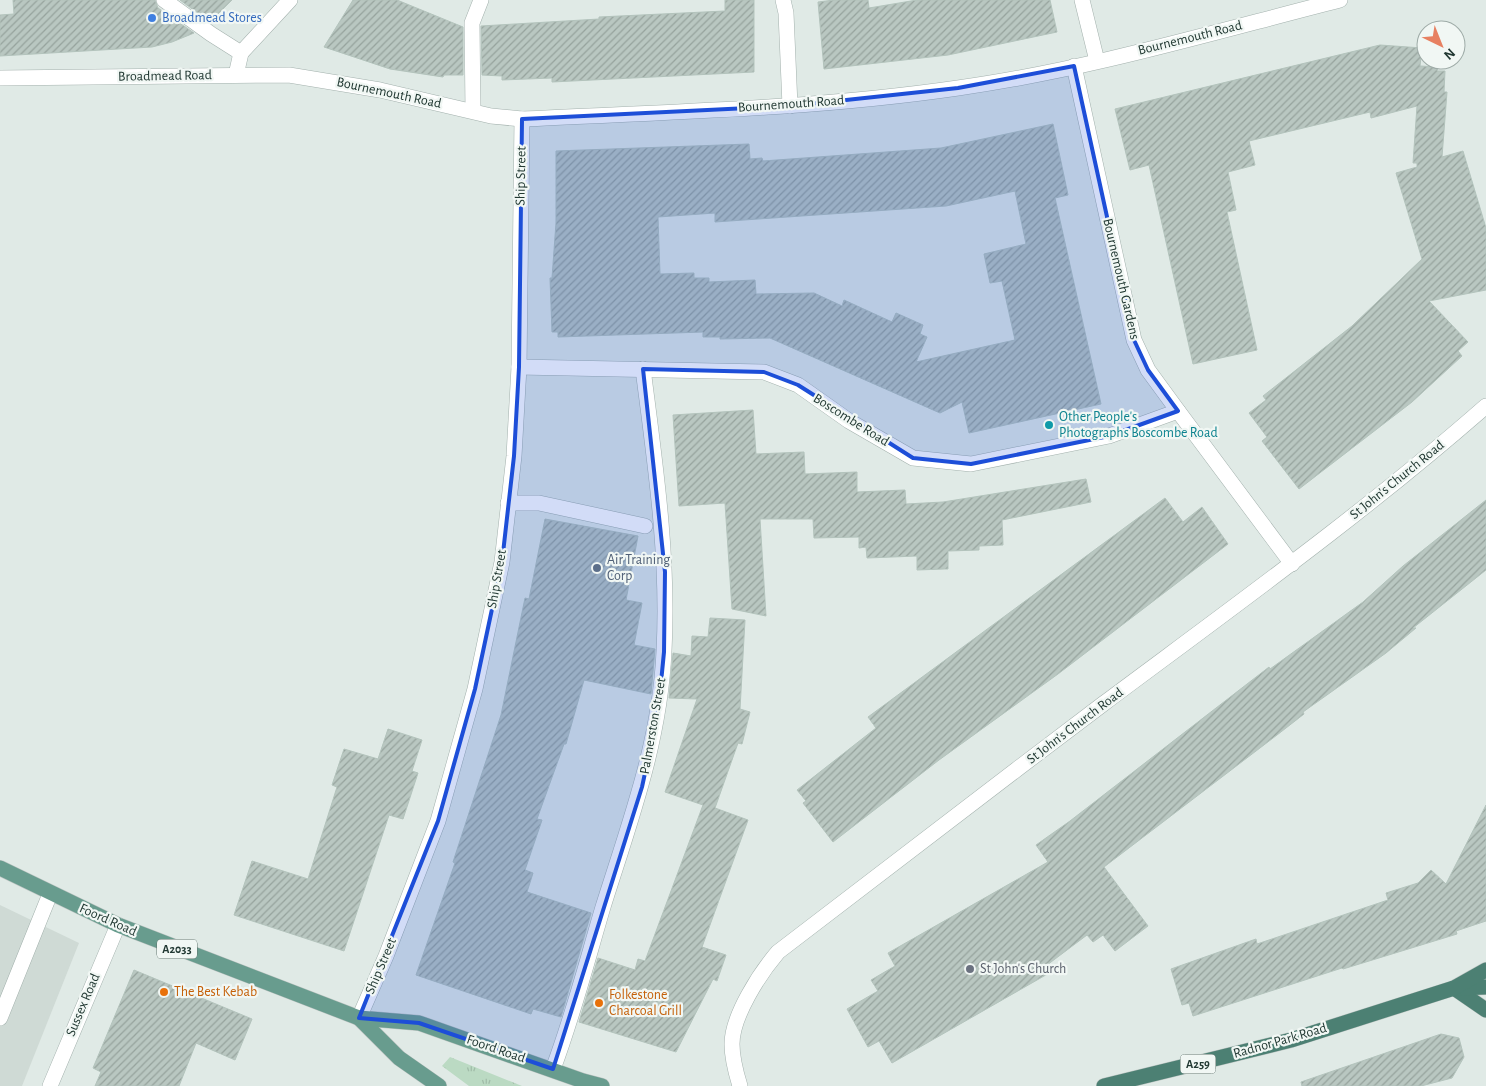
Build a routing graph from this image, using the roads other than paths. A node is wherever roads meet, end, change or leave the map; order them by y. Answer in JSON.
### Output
{"nodes":[{"id":1,"x":164,"y":0,"type":"edge"},
{"id":2,"x":290,"y":0,"type":"edge"},
{"id":3,"x":481,"y":0,"type":"edge"},
{"id":4,"x":783,"y":0,"type":"edge"},
{"id":5,"x":1082,"y":0,"type":"edge"},
{"id":6,"x":1340,"y":0,"type":"edge"},
{"id":7,"x":241,"y":52,"type":"junction"},
{"id":8,"x":1097,"y":61,"type":"junction"},
{"id":9,"x":1074,"y":66,"type":"junction"},
{"id":10,"x":236,"y":74,"type":"junction"},
{"id":11,"x":0,"y":78,"type":"edge"},
{"id":12,"x":790,"y":106,"type":"junction"},
{"id":13,"x":473,"y":111,"type":"junction"},
{"id":14,"x":522,"y":119,"type":"junction"},
{"id":15,"x":519,"y":367,"type":"junction"},
{"id":16,"x":643,"y":369,"type":"junction"},
{"id":17,"x":1486,"y":406,"type":"edge"},
{"id":18,"x":1178,"y":411,"type":"junction"},
{"id":19,"x":508,"y":503,"type":"junction"},
{"id":20,"x":645,"y":526,"type":"dead end"},
{"id":21,"x":1292,"y":564,"type":"junction"},
{"id":22,"x":0,"y":868,"type":"edge"},
{"id":23,"x":50,"y":894,"type":"junction"},
{"id":24,"x":118,"y":925,"type":"junction"},
{"id":25,"x":1486,"y":970,"type":"edge"},
{"id":26,"x":1486,"y":987,"type":"edge"},
{"id":27,"x":1454,"y":988,"type":"junction"},
{"id":28,"x":1486,"y":1010,"type":"edge"},
{"id":29,"x":0,"y":1018,"type":"edge"},
{"id":30,"x":359,"y":1018,"type":"junction"},
{"id":31,"x":553,"y":1069,"type":"junction"},
{"id":32,"x":50,"y":1086,"type":"edge"},
{"id":33,"x":439,"y":1086,"type":"edge"},
{"id":34,"x":602,"y":1086,"type":"edge"},
{"id":35,"x":740,"y":1086,"type":"edge"},
{"id":36,"x":1104,"y":1086,"type":"edge"}],
"edges":[{"from":1,"to":7,"type":"street"},
{"from":2,"to":7,"type":"street"},
{"from":3,"to":13,"type":"street"},
{"from":4,"to":12,"type":"street"},
{"from":5,"to":8,"type":"street"},
{"from":6,"to":8,"type":"street","name":"Bournemouth Road"},
{"from":7,"to":10,"type":"street"},
{"from":8,"to":9,"type":"street","name":"Bournemouth Road"},
{"from":9,"to":12,"type":"street","name":"Bournemouth Road"},
{"from":9,"to":18,"type":"street","name":"Bournemouth Gardens"},
{"from":10,"to":11,"type":"street","name":"Broadmead Road"},
{"from":10,"to":13,"type":"street","name":"Bournemouth Road"},
{"from":12,"to":14,"type":"street","name":"Bournemouth Road"},
{"from":13,"to":14,"type":"street","name":"Bournemouth Road"},
{"from":14,"to":15,"type":"street","name":"Ship Street"},
{"from":15,"to":16,"type":"street","name":"Boscombe Road"},
{"from":15,"to":19,"type":"street","name":"Ship Street"},
{"from":16,"to":18,"type":"street","name":"Boscombe Road"},
{"from":16,"to":31,"type":"street","name":"Palmerston Street"},
{"from":17,"to":21,"type":"street","name":"St John's Church Road"},
{"from":18,"to":21,"type":"street","name":"Bournemouth Gardens"},
{"from":19,"to":20,"type":"street"},
{"from":19,"to":30,"type":"street","name":"Ship Street"},
{"from":21,"to":35,"type":"street","name":"St John's Church Road"},
{"from":22,"to":23,"type":"main road","name":"Foord Road","number":"A2033"},
{"from":23,"to":24,"type":"main road","name":"Foord Road","number":"A2033"},
{"from":23,"to":29,"type":"street"},
{"from":24,"to":30,"type":"main road","name":"Foord Road","number":"A2033"},
{"from":24,"to":32,"type":"street","name":"Sussex Road"},
{"from":25,"to":27,"type":"highway","name":"Radnor Park Road","number":"A259"},
{"from":26,"to":27,"type":"highway","name":"Radnor Park Road","number":"A259"},
{"from":27,"to":28,"type":"highway"},
{"from":27,"to":36,"type":"highway","name":"Radnor Park Road","number":"A259"},
{"from":30,"to":31,"type":"main road","name":"Foord Road","number":"A2033"},
{"from":30,"to":33,"type":"main road","name":"Foord Road","number":"A2033"},
{"from":31,"to":34,"type":"main road","name":"Foord Road","number":"A2033"}]}
